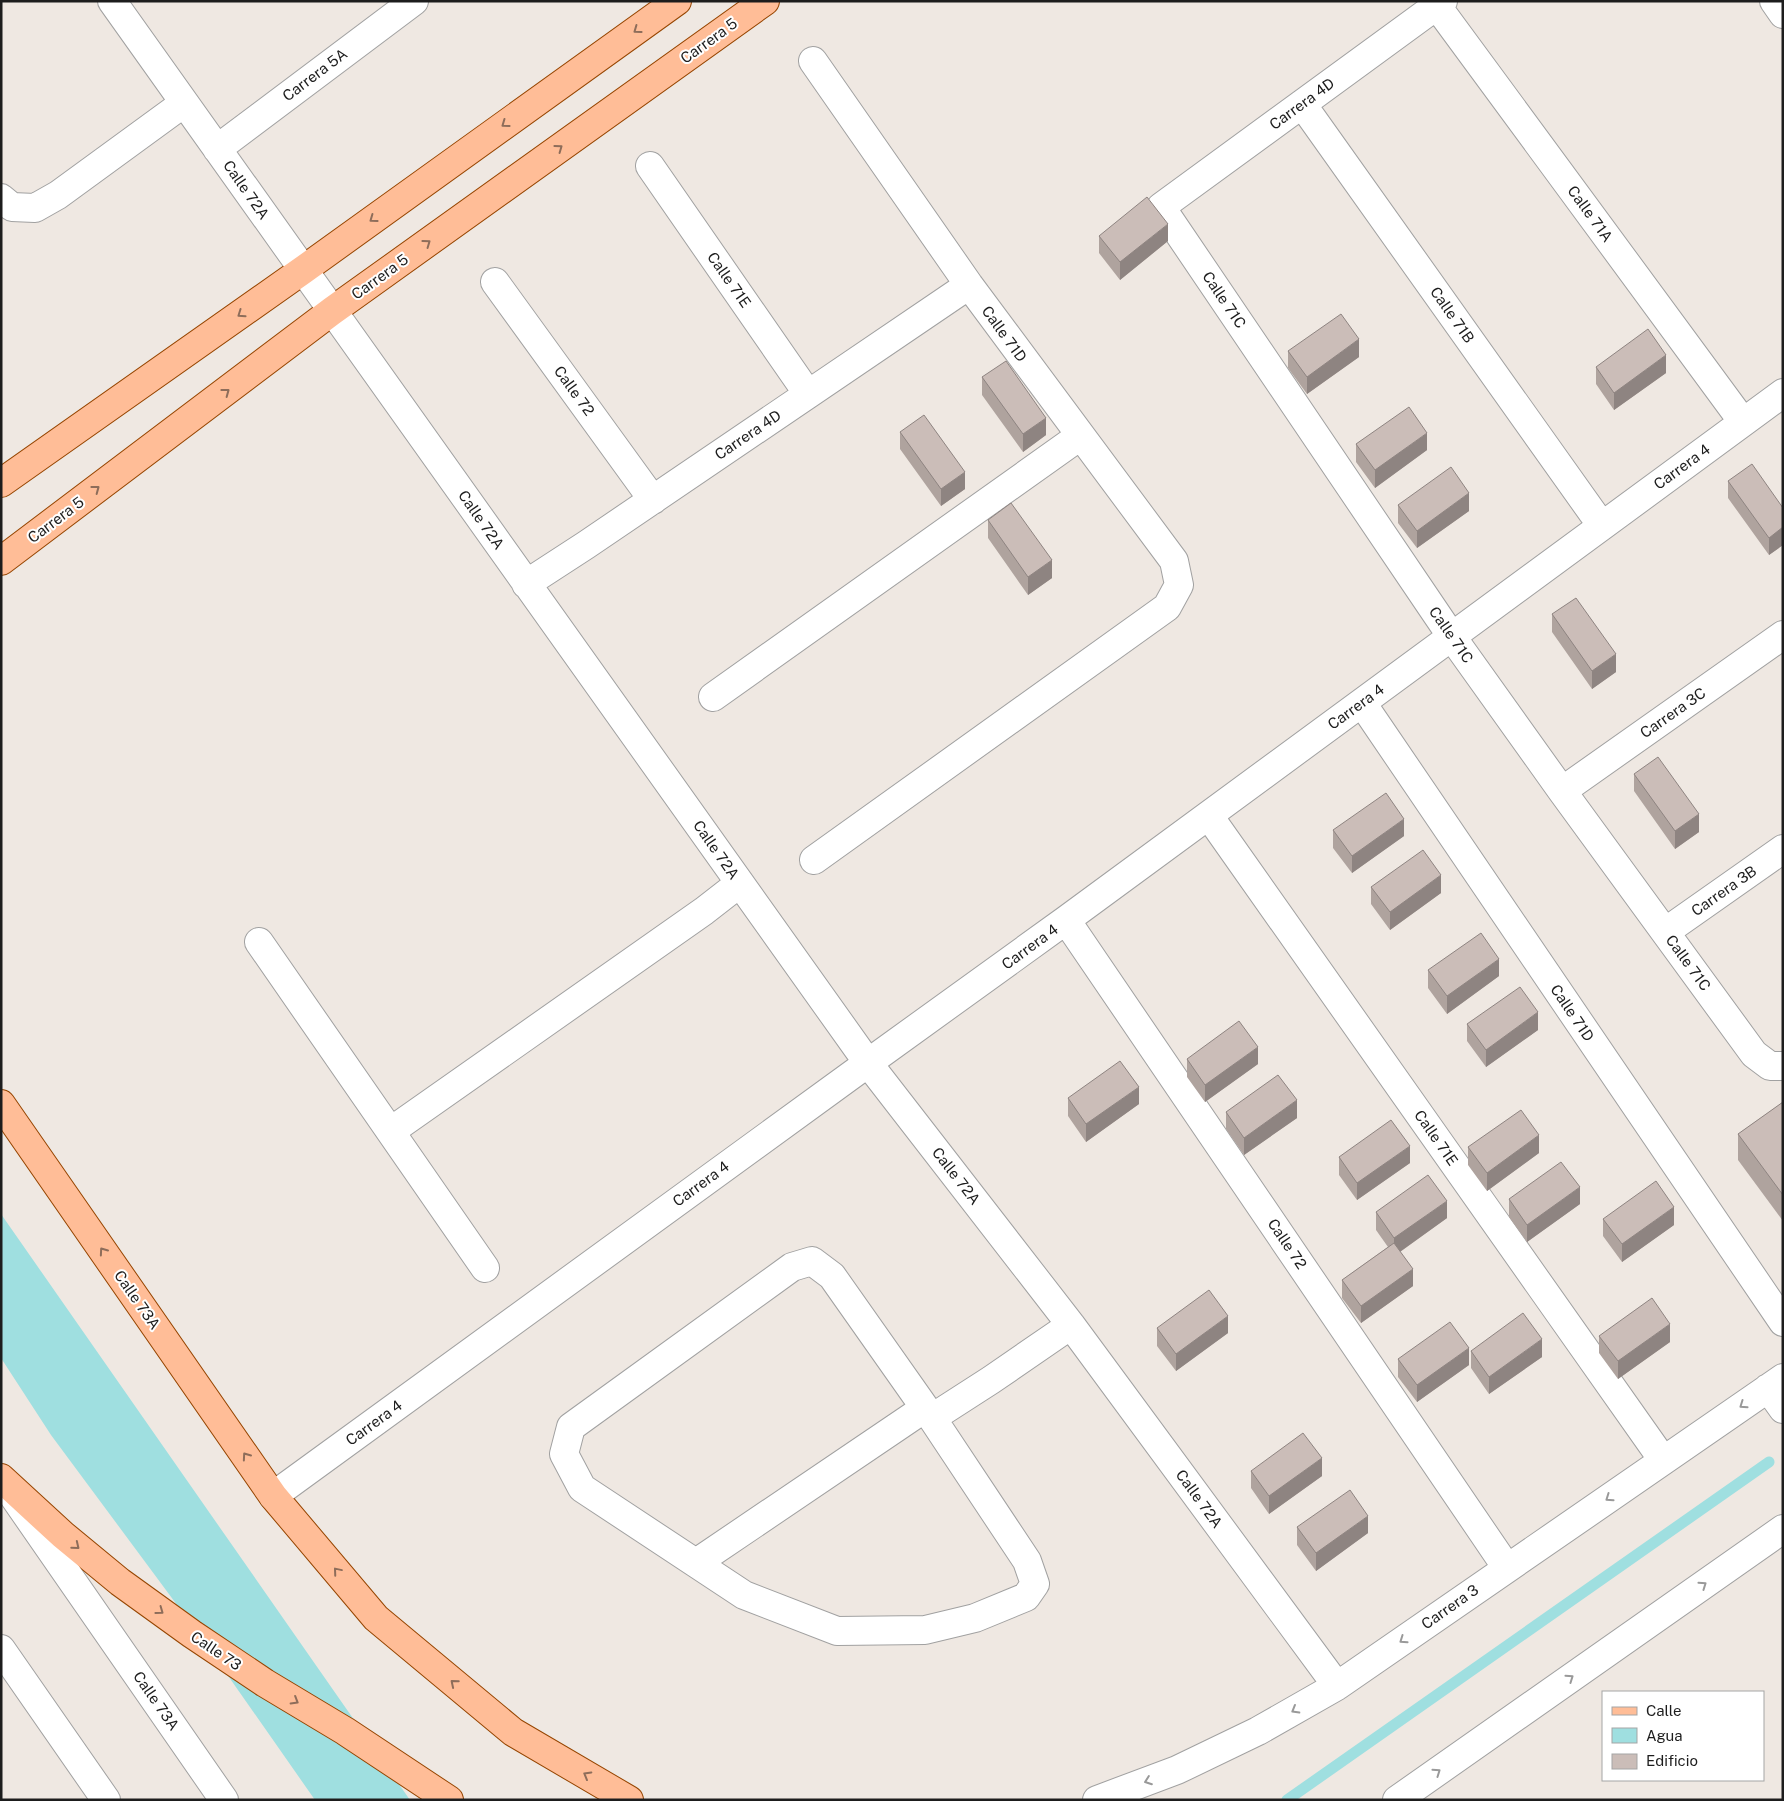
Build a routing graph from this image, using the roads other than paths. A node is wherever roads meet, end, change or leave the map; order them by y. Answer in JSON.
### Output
{"nodes":[{"id":1,"x":112,"y":1,"type":"edge"},
{"id":2,"x":414,"y":1,"type":"edge"},
{"id":3,"x":677,"y":1,"type":"edge"},
{"id":4,"x":765,"y":1,"type":"edge"},
{"id":5,"x":1774,"y":1,"type":"edge"},
{"id":6,"x":1440,"y":4,"type":"edge"},
{"id":7,"x":1783,"y":14,"type":"edge"},
{"id":8,"x":813,"y":61,"type":"dead end"},
{"id":9,"x":184,"y":103,"type":"junction"},
{"id":10,"x":1302,"y":104,"type":"junction"},
{"id":11,"x":217,"y":149,"type":"junction"},
{"id":12,"x":650,"y":166,"type":"dead end"},
{"id":13,"x":1,"y":198,"type":"edge"},
{"id":14,"x":1161,"y":207,"type":"joint"},
{"id":15,"x":303,"y":270,"type":"junction"},
{"id":16,"x":495,"y":282,"type":"dead end"},
{"id":17,"x":969,"y":285,"type":"junction"},
{"id":18,"x":332,"y":312,"type":"junction"},
{"id":19,"x":1783,"y":393,"type":"edge"},
{"id":20,"x":808,"y":394,"type":"junction"},
{"id":21,"x":1743,"y":422,"type":"junction"},
{"id":22,"x":1080,"y":436,"type":"junction"},
{"id":23,"x":1,"y":483,"type":"edge"},
{"id":24,"x":653,"y":500,"type":"junction"},
{"id":25,"x":1602,"y":526,"type":"junction"},
{"id":26,"x":1,"y":561,"type":"edge"},
{"id":27,"x":526,"y":584,"type":"junction"},
{"id":28,"x":1783,"y":635,"type":"edge"},
{"id":29,"x":1452,"y":637,"type":"junction"},
{"id":30,"x":713,"y":697,"type":"dead end"},
{"id":31,"x":1362,"y":703,"type":"junction"},
{"id":32,"x":1562,"y":791,"type":"junction"},
{"id":33,"x":1209,"y":816,"type":"junction"},
{"id":34,"x":1783,"y":849,"type":"edge"},
{"id":35,"x":814,"y":860,"type":"dead end"},
{"id":36,"x":740,"y":883,"type":"junction"},
{"id":37,"x":1066,"y":920,"type":"junction"},
{"id":38,"x":1666,"y":932,"type":"junction"},
{"id":39,"x":259,"y":942,"type":"dead end"},
{"id":40,"x":868,"y":1062,"type":"junction"},
{"id":41,"x":1783,"y":1066,"type":"edge"},
{"id":42,"x":1,"y":1104,"type":"edge"},
{"id":43,"x":391,"y":1131,"type":"junction"},
{"id":44,"x":485,"y":1268,"type":"dead end"},
{"id":45,"x":1783,"y":1322,"type":"edge"},
{"id":46,"x":1071,"y":1325,"type":"junction"},
{"id":47,"x":1778,"y":1392,"type":"edge"},
{"id":48,"x":929,"y":1413,"type":"junction"},
{"id":49,"x":1663,"y":1460,"type":"junction"},
{"id":50,"x":1,"y":1479,"type":"edge"},
{"id":51,"x":273,"y":1496,"type":"junction"},
{"id":52,"x":1783,"y":1529,"type":"edge"},
{"id":53,"x":696,"y":1564,"type":"junction"},
{"id":54,"x":1507,"y":1568,"type":"junction"},
{"id":55,"x":1,"y":1649,"type":"edge"},
{"id":56,"x":1337,"y":1686,"type":"junction"},
{"id":57,"x":106,"y":1800,"type":"edge"},
{"id":58,"x":224,"y":1800,"type":"edge"},
{"id":59,"x":449,"y":1800,"type":"edge"},
{"id":60,"x":629,"y":1800,"type":"edge"},
{"id":61,"x":1097,"y":1800,"type":"edge"},
{"id":62,"x":1397,"y":1800,"type":"edge"}],
"edges":[{"from":1,"to":9,"type":"street","name":"Calle 72A"},
{"from":2,"to":11,"type":"street","name":"Carrera 5A"},
{"from":3,"to":15,"type":"main road","one_way":true},
{"from":18,"to":4,"type":"main road","name":"Carrera 5","one_way":true},
{"from":5,"to":7,"type":"street"},
{"from":6,"to":10,"type":"street","name":"Carrera 4D"},
{"from":6,"to":21,"type":"street","name":"Calle 71A"},
{"from":8,"to":17,"type":"street","name":"Calle 71D"},
{"from":9,"to":11,"type":"street","name":"Calle 72A"},
{"from":9,"to":13,"type":"street"},
{"from":10,"to":14,"type":"street","name":"Carrera 4D"},
{"from":10,"to":25,"type":"street","name":"Calle 71B"},
{"from":11,"to":15,"type":"street","name":"Calle 72A"},
{"from":12,"to":20,"type":"street","name":"Calle 71E"},
{"from":14,"to":29,"type":"street","name":"Calle 71C"},
{"from":15,"to":18,"type":"street","name":"Calle 72A"},
{"from":15,"to":23,"type":"main road","one_way":true},
{"from":16,"to":24,"type":"street","name":"Calle 72"},
{"from":17,"to":20,"type":"street","name":"Carrera 4D"},
{"from":17,"to":22,"type":"street","name":"Calle 71D"},
{"from":26,"to":18,"type":"main road","name":"Carrera 5","one_way":true},
{"from":18,"to":27,"type":"street","name":"Calle 72A"},
{"from":19,"to":21,"type":"street","name":"Carrera 4"},
{"from":20,"to":24,"type":"street","name":"Carrera 4D"},
{"from":21,"to":25,"type":"street","name":"Carrera 4"},
{"from":22,"to":30,"type":"street"},
{"from":22,"to":35,"type":"street","name":"Calle 71D"},
{"from":24,"to":27,"type":"street","name":"Carrera 4D"},
{"from":25,"to":29,"type":"street","name":"Carrera 4"},
{"from":27,"to":36,"type":"street","name":"Calle 72A"},
{"from":28,"to":32,"type":"street","name":"Carrera 3C"},
{"from":29,"to":31,"type":"street","name":"Carrera 4"},
{"from":29,"to":32,"type":"street","name":"Calle 71C"},
{"from":31,"to":33,"type":"street","name":"Carrera 4"},
{"from":31,"to":45,"type":"street","name":"Calle 71D"},
{"from":32,"to":38,"type":"street","name":"Calle 71C"},
{"from":33,"to":37,"type":"street","name":"Carrera 4"},
{"from":33,"to":49,"type":"street","name":"Calle 71E"},
{"from":34,"to":38,"type":"street","name":"Carrera 3B"},
{"from":36,"to":40,"type":"street","name":"Calle 72A"},
{"from":36,"to":43,"type":"street"},
{"from":37,"to":40,"type":"street","name":"Carrera 4"},
{"from":37,"to":54,"type":"street","name":"Calle 72"},
{"from":38,"to":41,"type":"street","name":"Calle 71C"},
{"from":39,"to":43,"type":"street"},
{"from":40,"to":46,"type":"street","name":"Calle 72A"},
{"from":40,"to":51,"type":"street","name":"Carrera 4"},
{"from":51,"to":42,"type":"main road","name":"Calle 73A","one_way":true},
{"from":43,"to":44,"type":"street"},
{"from":46,"to":48,"type":"street"},
{"from":46,"to":56,"type":"street","name":"Calle 72A"},
{"from":47,"to":49,"type":"street","name":"Carrera 3","one_way":true},
{"from":48,"to":53,"type":"street"},
{"from":48,"to":53,"type":"street"},
{"from":48,"to":53,"type":"street"},
{"from":49,"to":54,"type":"street","name":"Carrera 3","one_way":true},
{"from":50,"to":58,"type":"street","name":"Calle 73A"},
{"from":50,"to":59,"type":"main road","name":"Calle 73","one_way":true},
{"from":60,"to":51,"type":"main road","one_way":true},
{"from":62,"to":52,"type":"street","one_way":true},
{"from":54,"to":56,"type":"street","name":"Carrera 3","one_way":true},
{"from":55,"to":57,"type":"street"},
{"from":56,"to":61,"type":"street","name":"Carrera 3","one_way":true}]}
